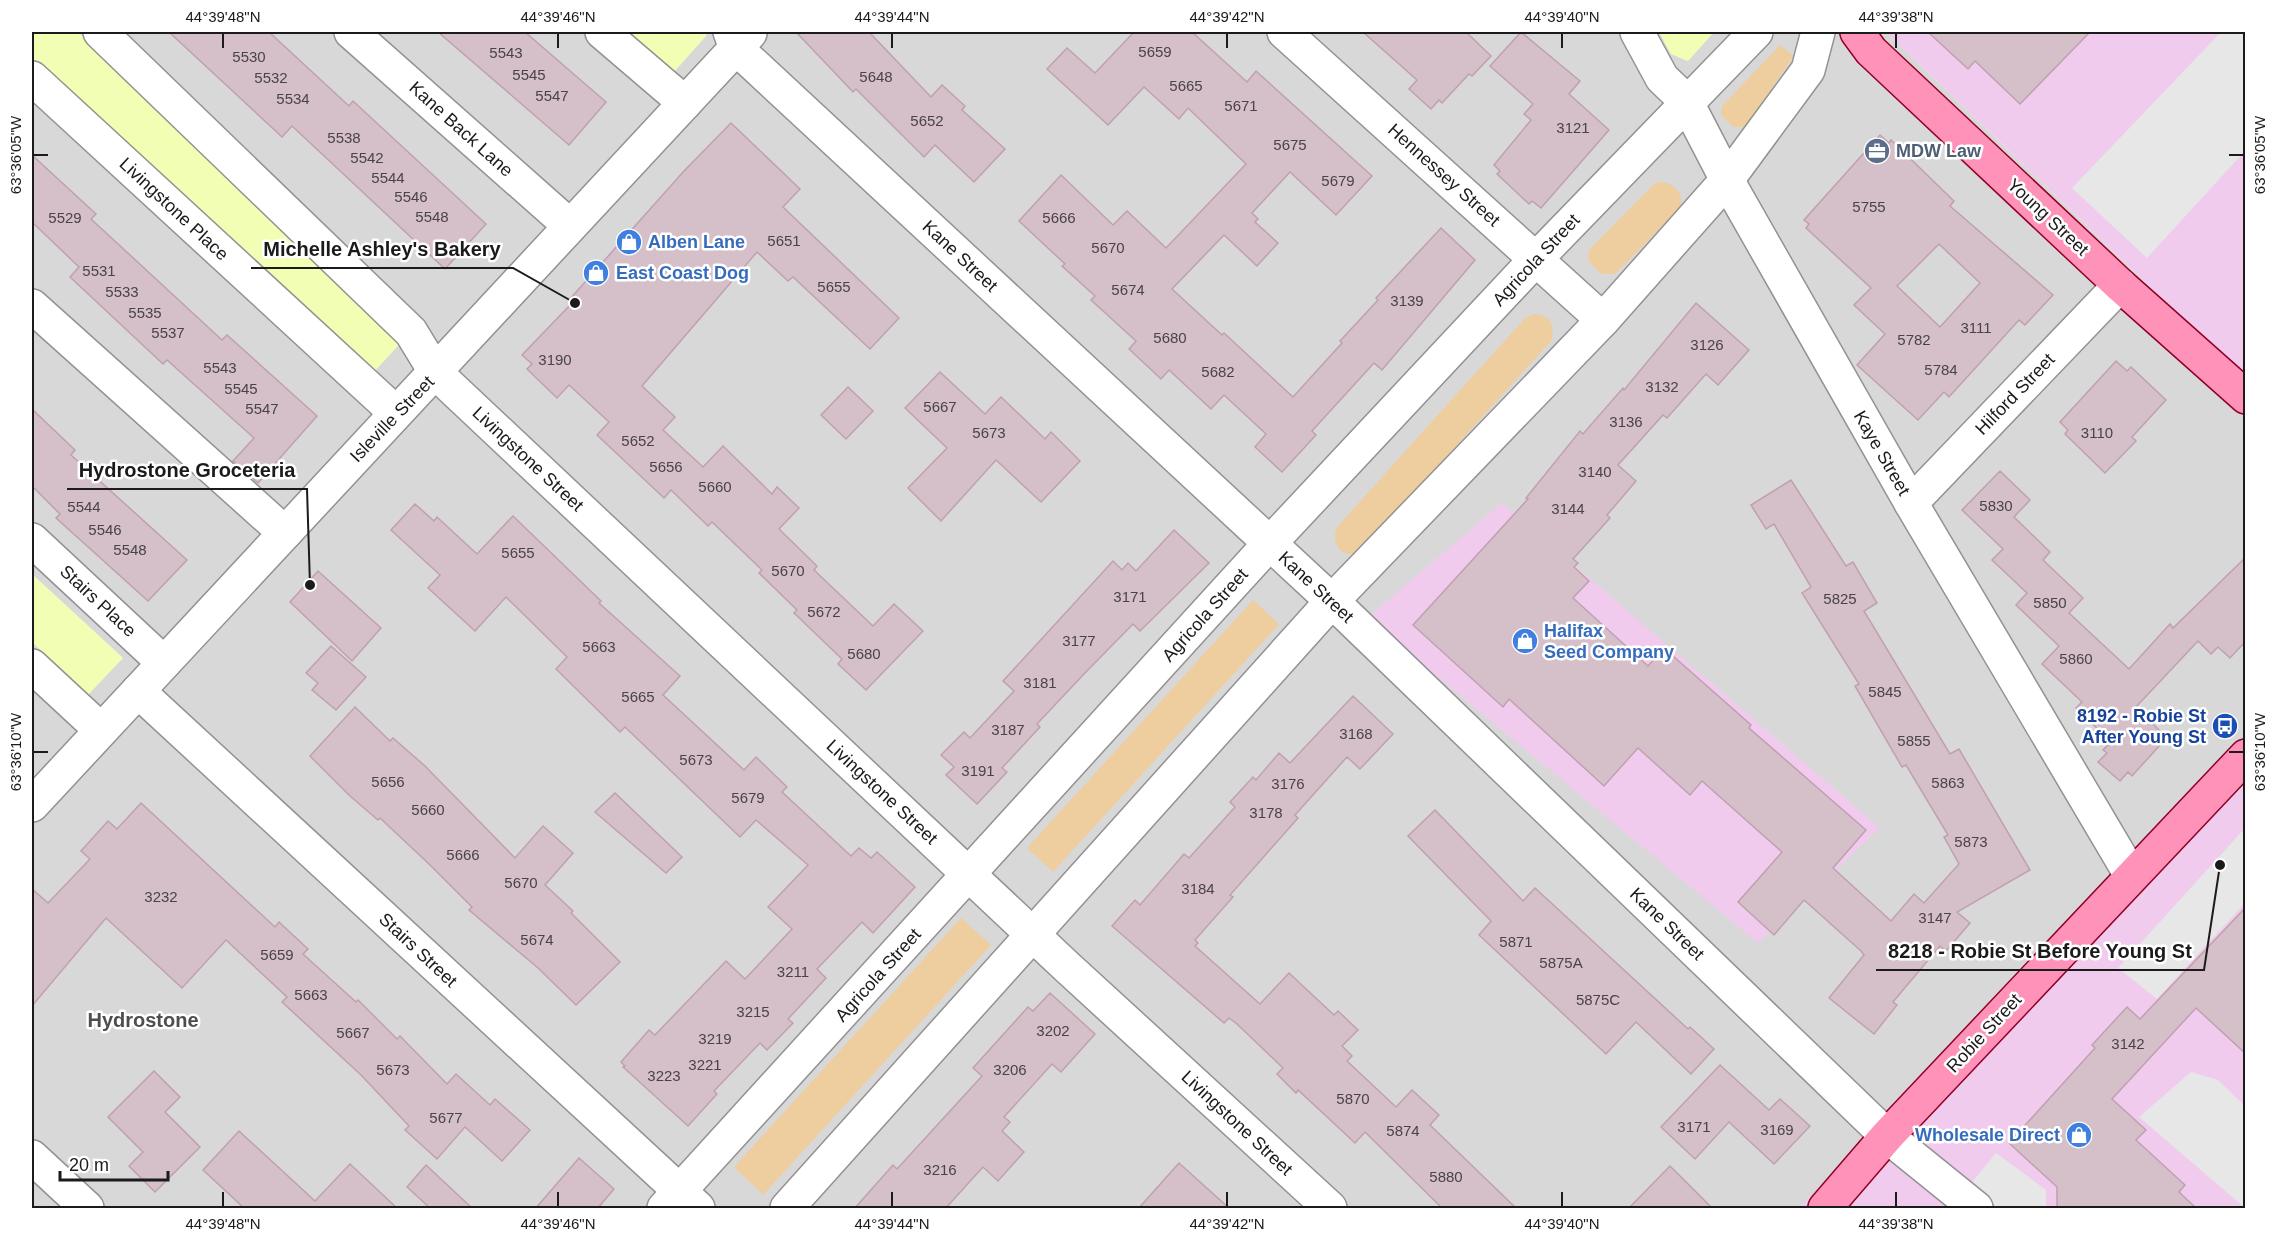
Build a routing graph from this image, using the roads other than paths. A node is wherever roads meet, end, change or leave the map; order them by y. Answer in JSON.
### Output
{"nodes":[{"id":1,"x":100,"y":32,"type":"edge"},
{"id":2,"x":351,"y":32,"type":"edge"},
{"id":3,"x":602,"y":32,"type":"edge"},
{"id":4,"x":1284,"y":32,"type":"edge"},
{"id":5,"x":1637,"y":32,"type":"edge"},
{"id":6,"x":1756,"y":32,"type":"edge"},
{"id":7,"x":1818,"y":32,"type":"edge"},
{"id":8,"x":1857,"y":32,"type":"edge"},
{"id":9,"x":739,"y":37,"type":"edge"},
{"id":10,"x":32,"y":78,"type":"edge"},
{"id":11,"x":1686,"y":101,"type":"junction"},
{"id":12,"x":685,"y":103,"type":"junction"},
{"id":13,"x":1727,"y":180,"type":"junction"},
{"id":14,"x":570,"y":226,"type":"junction"},
{"id":15,"x":1536,"y":259,"type":"junction"},
{"id":16,"x":2120,"y":285,"type":"junction"},
{"id":17,"x":32,"y":306,"type":"edge"},
{"id":18,"x":1603,"y":320,"type":"junction"},
{"id":19,"x":436,"y":373,"type":"junction"},
{"id":20,"x":2246,"y":397,"type":"edge"},
{"id":21,"x":396,"y":413,"type":"junction"},
{"id":22,"x":1911,"y":503,"type":"junction"},
{"id":23,"x":285,"y":532,"type":"junction"},
{"id":24,"x":32,"y":540,"type":"edge"},
{"id":25,"x":1270,"y":543,"type":"junction"},
{"id":26,"x":1332,"y":601,"type":"junction"},
{"id":27,"x":164,"y":663,"type":"junction"},
{"id":28,"x":32,"y":666,"type":"edge"},
{"id":29,"x":138,"y":691,"type":"junction"},
{"id":30,"x":101,"y":730,"type":"junction"},
{"id":31,"x":2246,"y":756,"type":"edge"},
{"id":32,"x":32,"y":805,"type":"edge"},
{"id":33,"x":969,"y":875,"type":"junction"},
{"id":34,"x":2131,"y":875,"type":"junction"},
{"id":35,"x":1034,"y":935,"type":"junction"},
{"id":36,"x":1887,"y":1136,"type":"junction"},
{"id":37,"x":32,"y":1157,"type":"edge"},
{"id":38,"x":680,"y":1203,"type":"edge"},
{"id":39,"x":87,"y":1209,"type":"edge"},
{"id":40,"x":787,"y":1209,"type":"edge"},
{"id":41,"x":1330,"y":1209,"type":"edge"},
{"id":42,"x":1825,"y":1209,"type":"edge"},
{"id":43,"x":1976,"y":1209,"type":"edge"}],
"edges":[{"from":1,"to":19,"type":"street"},
{"from":2,"to":14,"type":"street","name":"Kane Back Lane"},
{"from":3,"to":12,"type":"street"},
{"from":4,"to":15,"type":"street","name":"Hennessey Street"},
{"from":5,"to":11,"type":"street","name":"Kaye Street"},
{"from":6,"to":11,"type":"street","name":"Agricola Street"},
{"from":7,"to":13,"type":"street"},
{"from":8,"to":16,"type":"main road","name":"Young Street"},
{"from":9,"to":12,"type":"street","name":"Isleville Street"},
{"from":9,"to":25,"type":"street","name":"Kane Street"},
{"from":10,"to":21,"type":"street","name":"Livingstone Place"},
{"from":11,"to":13,"type":"street","name":"Kaye Street"},
{"from":11,"to":15,"type":"street","name":"Agricola Street"},
{"from":12,"to":14,"type":"street","name":"Isleville Street"},
{"from":13,"to":18,"type":"street"},
{"from":13,"to":22,"type":"street","name":"Kaye Street"},
{"from":14,"to":19,"type":"street","name":"Isleville Street"},
{"from":15,"to":18,"type":"street","name":"Hennessey Street"},
{"from":15,"to":25,"type":"street","name":"Agricola Street"},
{"from":16,"to":20,"type":"main road","name":"Young Street"},
{"from":16,"to":22,"type":"street","name":"Hilford Street"},
{"from":17,"to":23,"type":"street"},
{"from":18,"to":26,"type":"street"},
{"from":19,"to":21,"type":"street","name":"Isleville Street"},
{"from":19,"to":33,"type":"street","name":"Livingstone Street"},
{"from":21,"to":23,"type":"street","name":"Isleville Street"},
{"from":22,"to":34,"type":"street","name":"Kaye Street"},
{"from":23,"to":27,"type":"street","name":"Isleville Street"},
{"from":24,"to":27,"type":"street","name":"Stairs Place"},
{"from":25,"to":26,"type":"street","name":"Kane Street"},
{"from":25,"to":33,"type":"street","name":"Agricola Street"},
{"from":26,"to":35,"type":"street"},
{"from":26,"to":36,"type":"street","name":"Kane Street"},
{"from":27,"to":29,"type":"street","name":"Isleville Street"},
{"from":28,"to":30,"type":"street"},
{"from":29,"to":30,"type":"street","name":"Isleville Street"},
{"from":29,"to":38,"type":"street","name":"Stairs Street"},
{"from":30,"to":32,"type":"street","name":"Isleville Street"},
{"from":31,"to":34,"type":"main road","name":"Robie Street"},
{"from":33,"to":35,"type":"street","name":"Livingstone Street"},
{"from":33,"to":38,"type":"street","name":"Agricola Street"},
{"from":34,"to":36,"type":"main road","name":"Robie Street"},
{"from":35,"to":40,"type":"street"},
{"from":35,"to":41,"type":"street","name":"Livingstone Street"},
{"from":36,"to":42,"type":"main road","name":"Robie Street"},
{"from":36,"to":43,"type":"street","name":"Kane Street"},
{"from":37,"to":39,"type":"street"}]}
